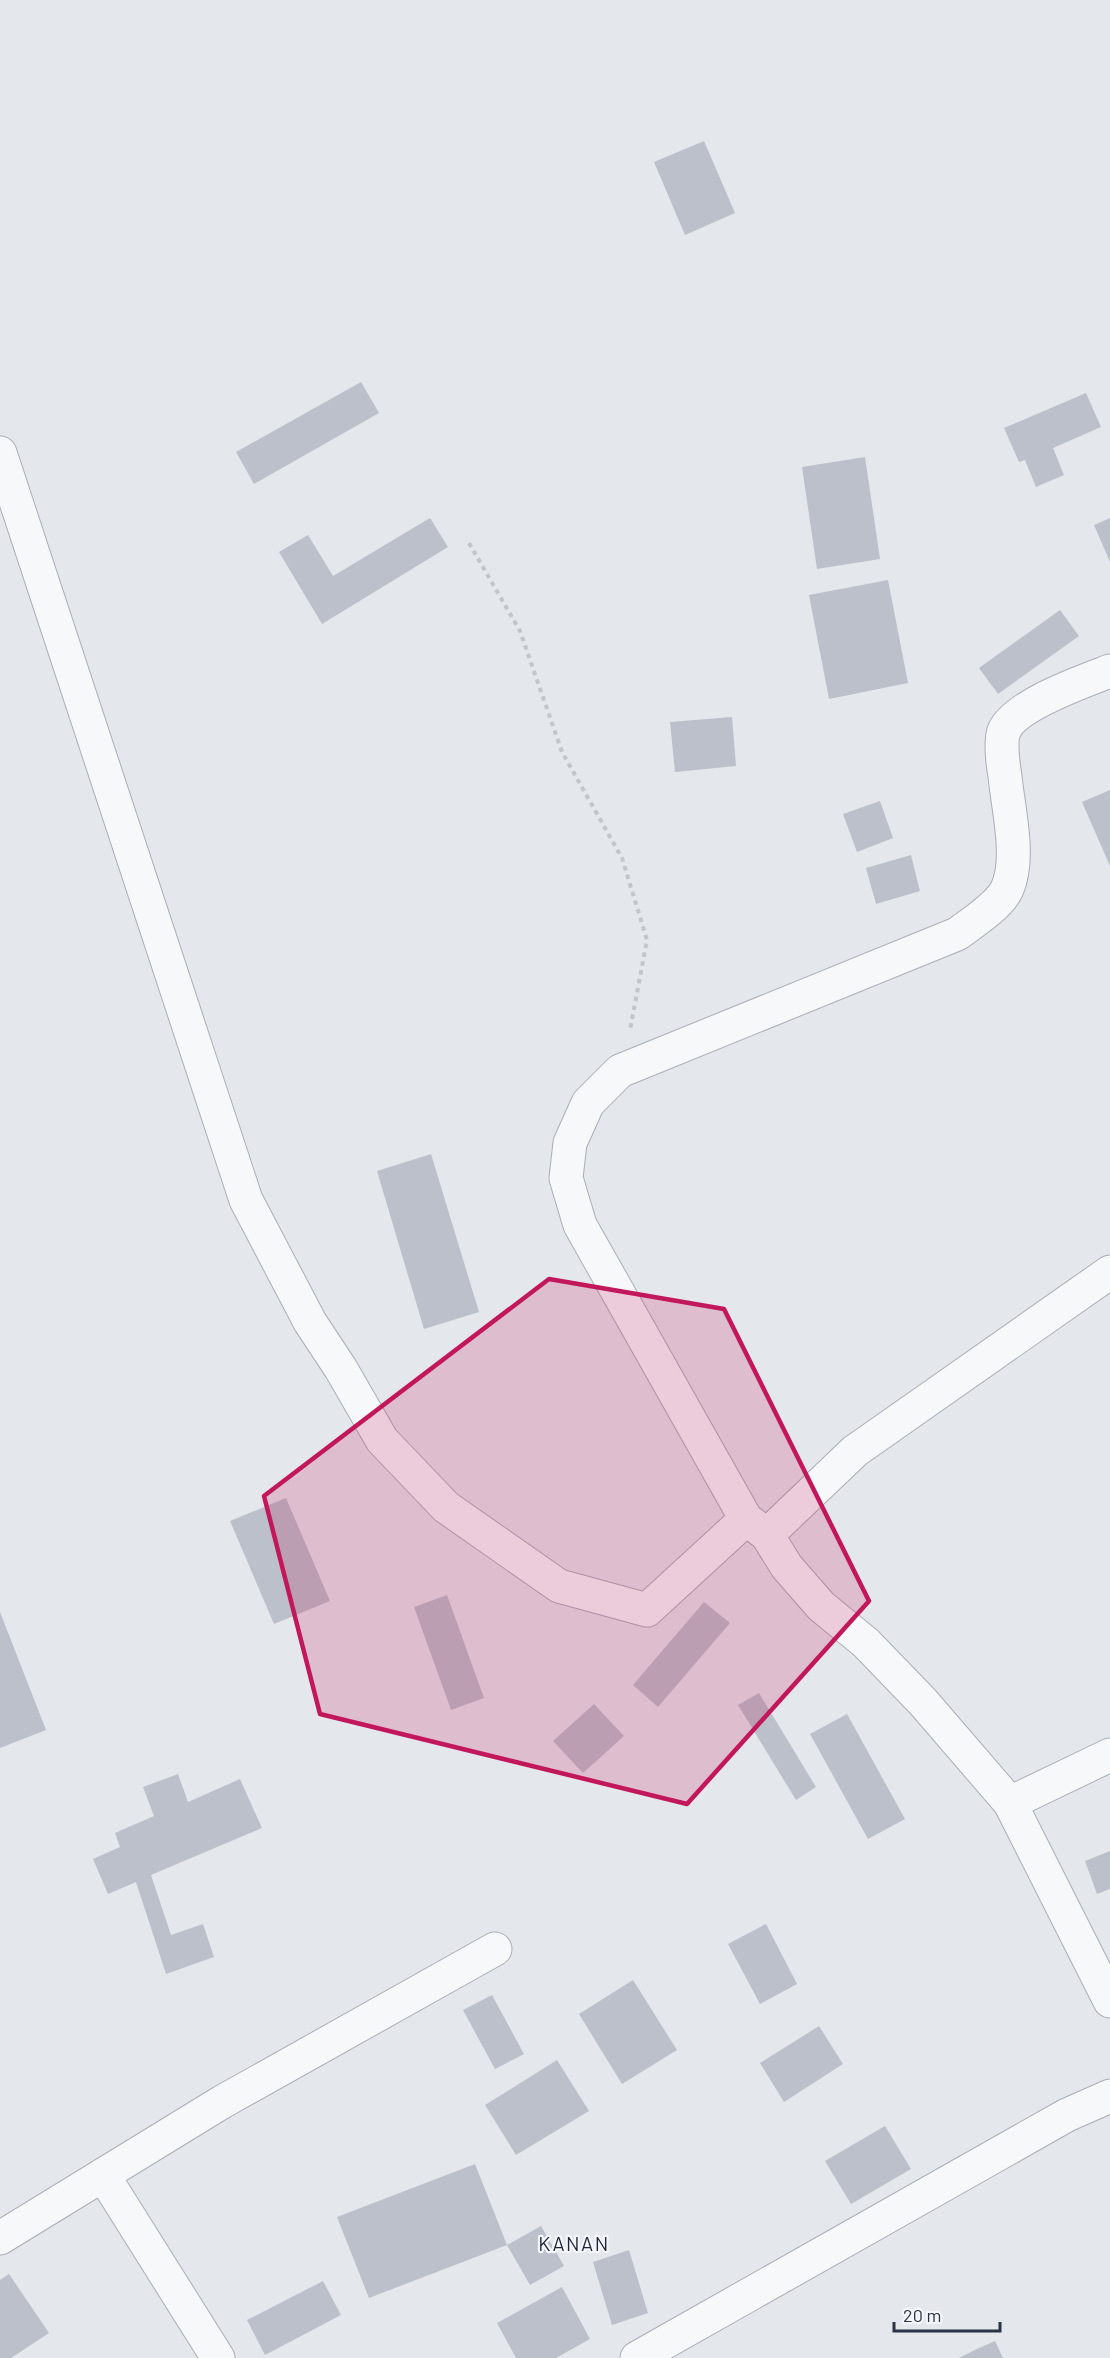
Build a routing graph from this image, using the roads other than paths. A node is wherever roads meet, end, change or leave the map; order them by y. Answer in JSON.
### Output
{"nodes":[{"id":1,"x":0,"y":453,"type":"edge"},
{"id":2,"x":1110,"y":671,"type":"edge"},
{"id":3,"x":1110,"y":1272,"type":"edge"},
{"id":4,"x":757,"y":1527,"type":"junction"},
{"id":5,"x":1110,"y":1755,"type":"edge"},
{"id":6,"x":1010,"y":1803,"type":"junction"},
{"id":7,"x":495,"y":1949,"type":"dead end"},
{"id":8,"x":1110,"y":2001,"type":"edge"},
{"id":9,"x":1110,"y":2096,"type":"edge"},
{"id":10,"x":103,"y":2175,"type":"junction"},
{"id":11,"x":0,"y":2238,"type":"edge"},
{"id":12,"x":218,"y":2358,"type":"edge"},
{"id":13,"x":637,"y":2358,"type":"edge"}],
"edges":[{"from":1,"to":4,"type":"street"},
{"from":2,"to":4,"type":"street"},
{"from":3,"to":4,"type":"street"},
{"from":4,"to":6,"type":"street"},
{"from":5,"to":6,"type":"street"},
{"from":6,"to":8,"type":"street"},
{"from":7,"to":10,"type":"street"},
{"from":9,"to":13,"type":"street"},
{"from":10,"to":11,"type":"street"},
{"from":10,"to":12,"type":"street"}]}
